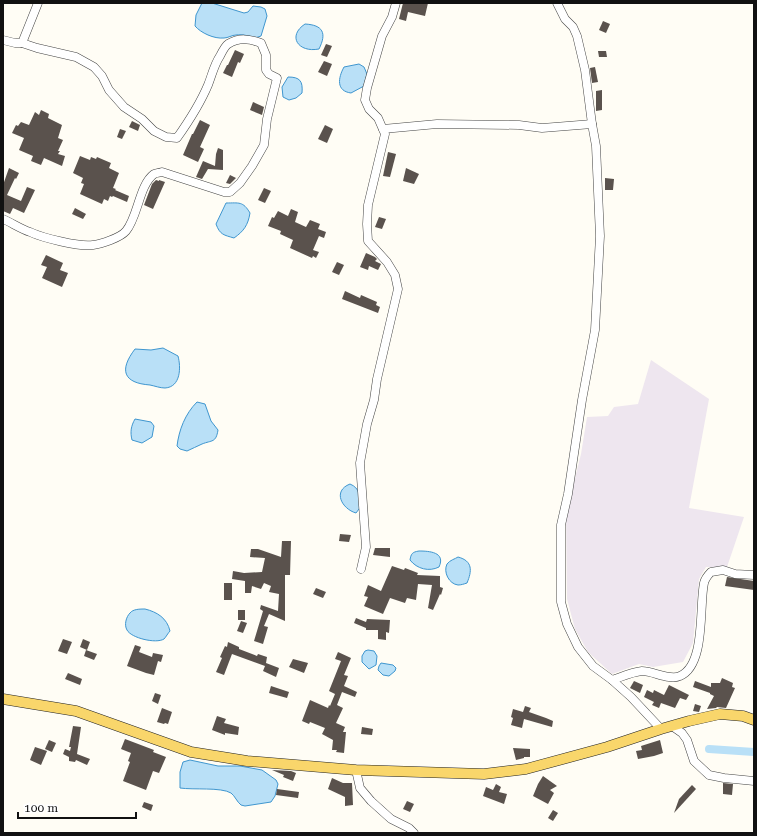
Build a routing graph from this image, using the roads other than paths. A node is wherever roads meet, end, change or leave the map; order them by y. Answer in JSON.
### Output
{"nodes":[{"id":1,"x":38,"y":3,"type":"edge"},
{"id":2,"x":396,"y":3,"type":"edge"},
{"id":3,"x":557,"y":3,"type":"edge"},
{"id":4,"x":3,"y":40,"type":"edge"},
{"id":5,"x":22,"y":43,"type":"junction"},
{"id":6,"x":592,"y":124,"type":"junction"},
{"id":7,"x":383,"y":130,"type":"junction"},
{"id":8,"x":3,"y":219,"type":"edge"},
{"id":9,"x":361,"y":569,"type":"dead end"},
{"id":10,"x":754,"y":576,"type":"edge"},
{"id":11,"x":612,"y":680,"type":"junction"},
{"id":12,"x":3,"y":699,"type":"edge"},
{"id":13,"x":754,"y":720,"type":"edge"},
{"id":14,"x":672,"y":726,"type":"junction"},
{"id":15,"x":661,"y":729,"type":"junction"},
{"id":16,"x":356,"y":770,"type":"junction"},
{"id":17,"x":754,"y":781,"type":"edge"},
{"id":18,"x":414,"y":833,"type":"edge"}],
"edges":[{"from":1,"to":5,"type":"street"},
{"from":2,"to":7,"type":"street"},
{"from":3,"to":6,"type":"street"},
{"from":4,"to":5,"type":"street"},
{"from":5,"to":8,"type":"street"},
{"from":6,"to":7,"type":"street"},
{"from":6,"to":11,"type":"street"},
{"from":7,"to":9,"type":"street"},
{"from":10,"to":11,"type":"street"},
{"from":11,"to":15,"type":"street"},
{"from":12,"to":16,"type":"main road"},
{"from":13,"to":14,"type":"main road"},
{"from":14,"to":15,"type":"main road"},
{"from":14,"to":17,"type":"street"},
{"from":15,"to":16,"type":"main road"},
{"from":16,"to":18,"type":"street"}]}
